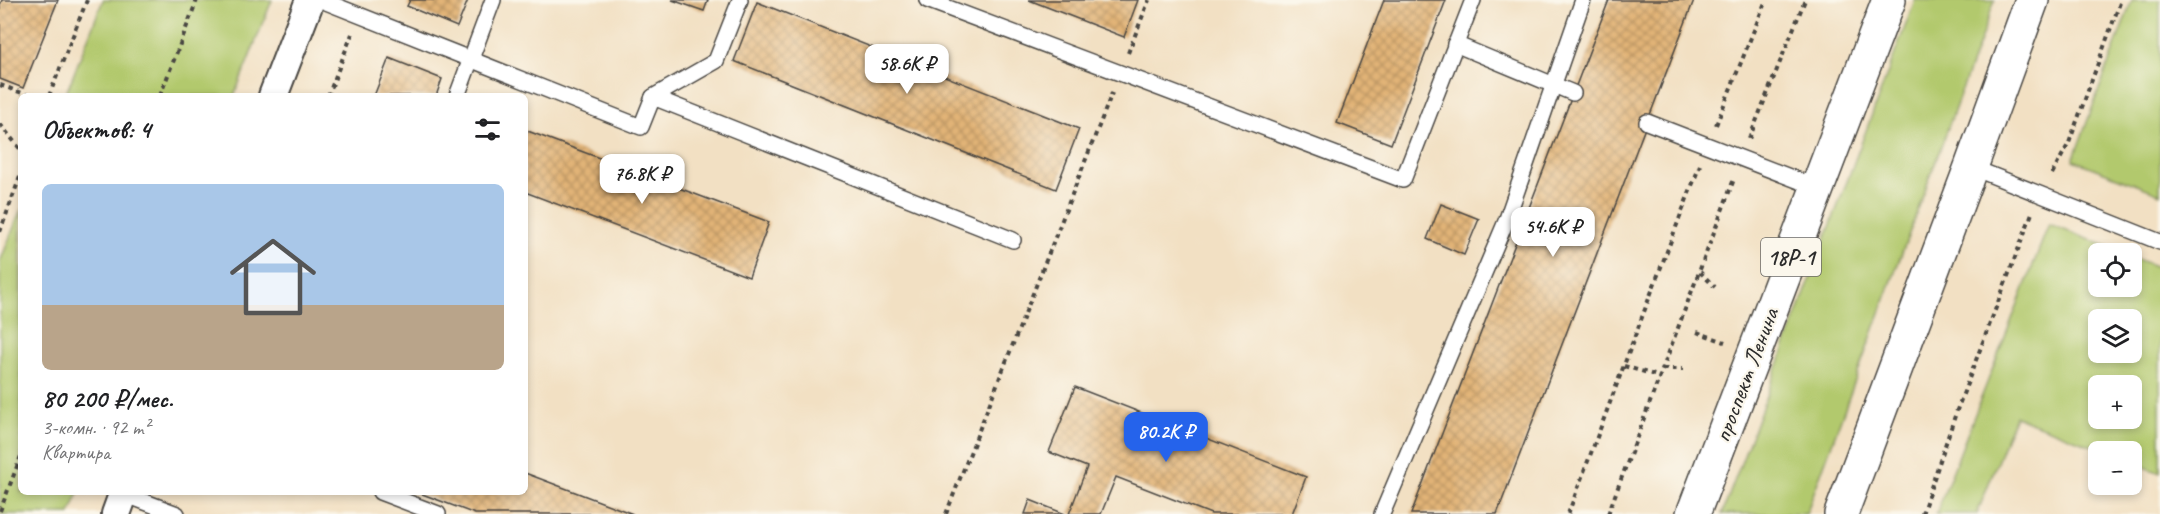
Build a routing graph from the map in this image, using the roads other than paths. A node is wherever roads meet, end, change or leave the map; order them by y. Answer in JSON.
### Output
{"nodes":[{"id":1,"x":310,"y":0,"type":"edge"},
{"id":2,"x":321,"y":0,"type":"edge"},
{"id":3,"x":493,"y":0,"type":"edge"},
{"id":4,"x":740,"y":0,"type":"edge"},
{"id":5,"x":927,"y":0,"type":"edge"},
{"id":6,"x":1473,"y":0,"type":"edge"},
{"id":7,"x":1583,"y":0,"type":"edge"},
{"id":8,"x":1889,"y":0,"type":"edge"},
{"id":9,"x":2031,"y":0,"type":"edge"},
{"id":10,"x":1455,"y":44,"type":"junction"},
{"id":11,"x":471,"y":59,"type":"junction"},
{"id":12,"x":1553,"y":84,"type":"junction"},
{"id":13,"x":274,"y":93,"type":"edge"},
{"id":14,"x":458,"y":93,"type":"edge"},
{"id":15,"x":1573,"y":93,"type":"dead end"},
{"id":16,"x":653,"y":97,"type":"junction"},
{"id":17,"x":1647,"y":122,"type":"dead end"},
{"id":18,"x":1971,"y":167,"type":"junction"},
{"id":19,"x":1818,"y":188,"type":"junction"},
{"id":20,"x":1013,"y":240,"type":"dead end"},
{"id":21,"x":2160,"y":242,"type":"edge"},
{"id":22,"x":389,"y":495,"type":"edge"},
{"id":23,"x":121,"y":500,"type":"edge"},
{"id":24,"x":177,"y":514,"type":"edge"},
{"id":25,"x":438,"y":514,"type":"edge"},
{"id":26,"x":1382,"y":514,"type":"edge"},
{"id":27,"x":1693,"y":514,"type":"edge"},
{"id":28,"x":1841,"y":514,"type":"edge"}],
"edges":[{"from":1,"to":13,"type":"street"},
{"from":2,"to":11,"type":"lane"},
{"from":3,"to":11,"type":"lane"},
{"from":4,"to":16,"type":"lane"},
{"from":5,"to":10,"type":"lane"},
{"from":6,"to":10,"type":"lane"},
{"from":7,"to":12,"type":"lane"},
{"from":8,"to":19,"type":"main road","name":"проспект Ленина","number":"18Р-1"},
{"from":9,"to":18,"type":"main road"},
{"from":10,"to":12,"type":"lane"},
{"from":11,"to":14,"type":"lane"},
{"from":11,"to":16,"type":"lane"},
{"from":12,"to":15,"type":"lane"},
{"from":12,"to":26,"type":"lane"},
{"from":16,"to":20,"type":"lane"},
{"from":17,"to":19,"type":"lane"},
{"from":18,"to":21,"type":"lane"},
{"from":18,"to":28,"type":"main road"},
{"from":19,"to":27,"type":"main road","name":"проспект Ленина","number":"18Р-1"},
{"from":22,"to":25,"type":"lane"},
{"from":23,"to":24,"type":"lane"}]}
